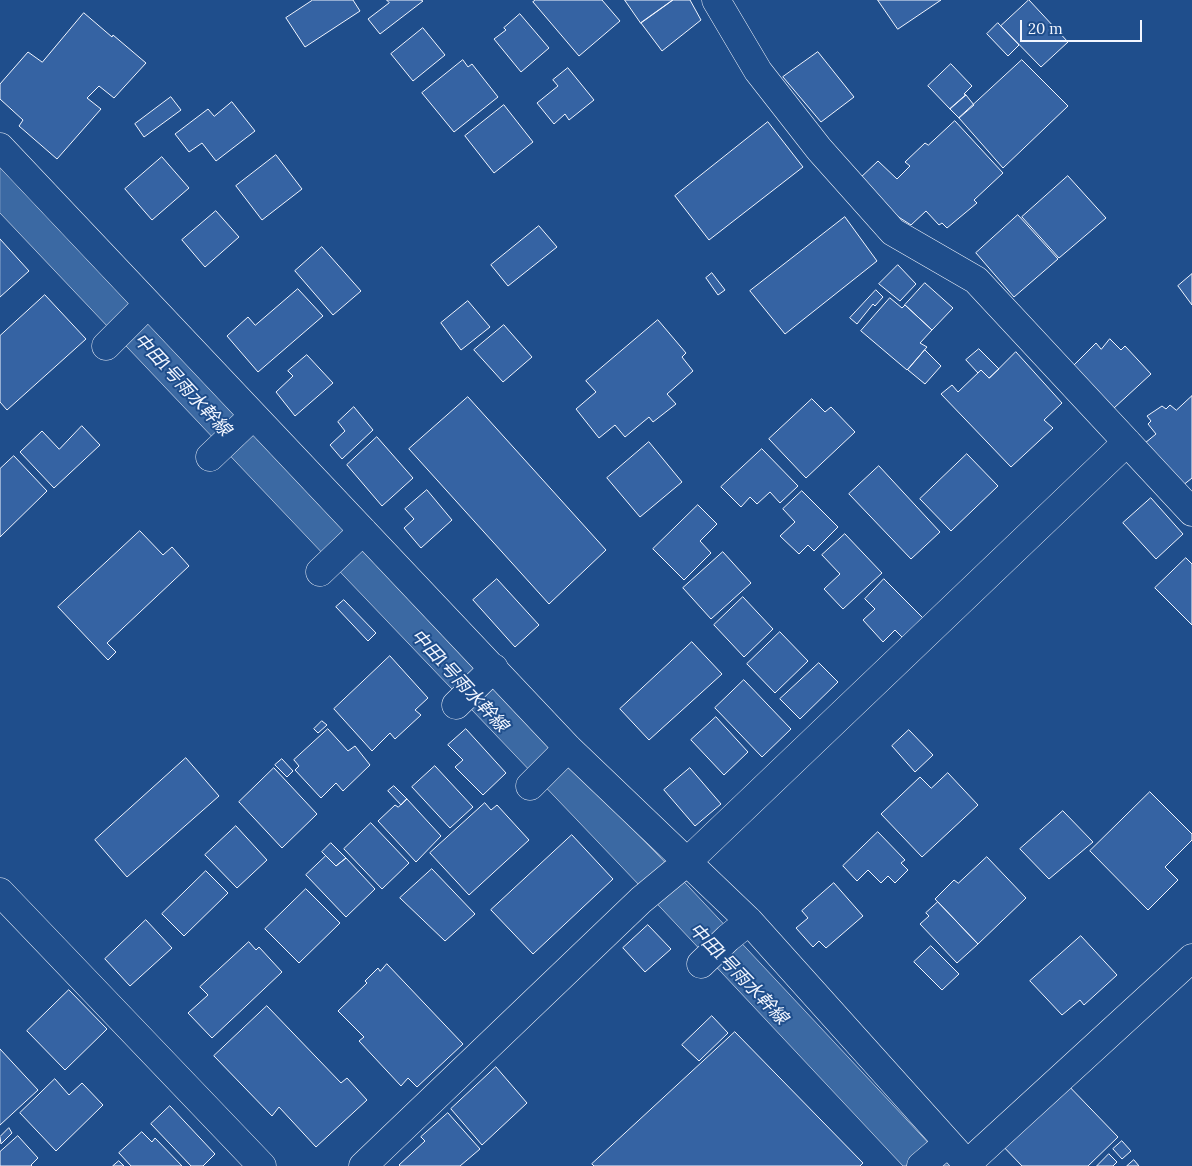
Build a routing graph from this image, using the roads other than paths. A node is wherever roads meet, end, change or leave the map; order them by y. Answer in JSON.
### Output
{"nodes":[{"id":1,"x":716,"y":0,"type":"edge"},
{"id":2,"x":5,"y":169,"type":"edge"},
{"id":3,"x":142,"y":310,"type":"junction"},
{"id":4,"x":106,"y":346,"type":"dead end"},
{"id":5,"x":247,"y":422,"type":"junction"},
{"id":6,"x":1127,"y":442,"type":"junction"},
{"id":7,"x":210,"y":457,"type":"dead end"},
{"id":8,"x":1192,"y":512,"type":"edge"},
{"id":9,"x":356,"y":537,"type":"junction"},
{"id":10,"x":320,"y":572,"type":"dead end"},
{"id":11,"x":488,"y":674,"type":"junction"},
{"id":12,"x":456,"y":705,"type":"dead end"},
{"id":13,"x":562,"y":754,"type":"junction"},
{"id":14,"x":530,"y":786,"type":"dead end"},
{"id":15,"x":679,"y":868,"type":"junction"},
{"id":16,"x":0,"y":892,"type":"edge"},
{"id":17,"x":749,"y":921,"type":"junction"},
{"id":18,"x":1192,"y":958,"type":"edge"},
{"id":19,"x":701,"y":964,"type":"dead end"},
{"id":20,"x":934,"y":1155,"type":"edge"},
{"id":21,"x":968,"y":1165,"type":"edge"},
{"id":22,"x":262,"y":1166,"type":"edge"},
{"id":23,"x":363,"y":1166,"type":"edge"}],
"edges":[{"from":1,"to":6,"type":"street"},
{"from":2,"to":3,"type":"street"},
{"from":3,"to":4,"type":"street"},
{"from":3,"to":5,"type":"street"},
{"from":5,"to":7,"type":"street"},
{"from":5,"to":9,"type":"street"},
{"from":6,"to":8,"type":"street"},
{"from":6,"to":15,"type":"street"},
{"from":9,"to":10,"type":"street"},
{"from":9,"to":11,"type":"street"},
{"from":11,"to":12,"type":"street"},
{"from":11,"to":13,"type":"street"},
{"from":13,"to":14,"type":"street"},
{"from":13,"to":15,"type":"street"},
{"from":15,"to":17,"type":"street"},
{"from":15,"to":23,"type":"street"},
{"from":16,"to":22,"type":"street"},
{"from":17,"to":19,"type":"street"},
{"from":17,"to":20,"type":"street"},
{"from":18,"to":21,"type":"street"},
{"from":20,"to":21,"type":"street"}]}
